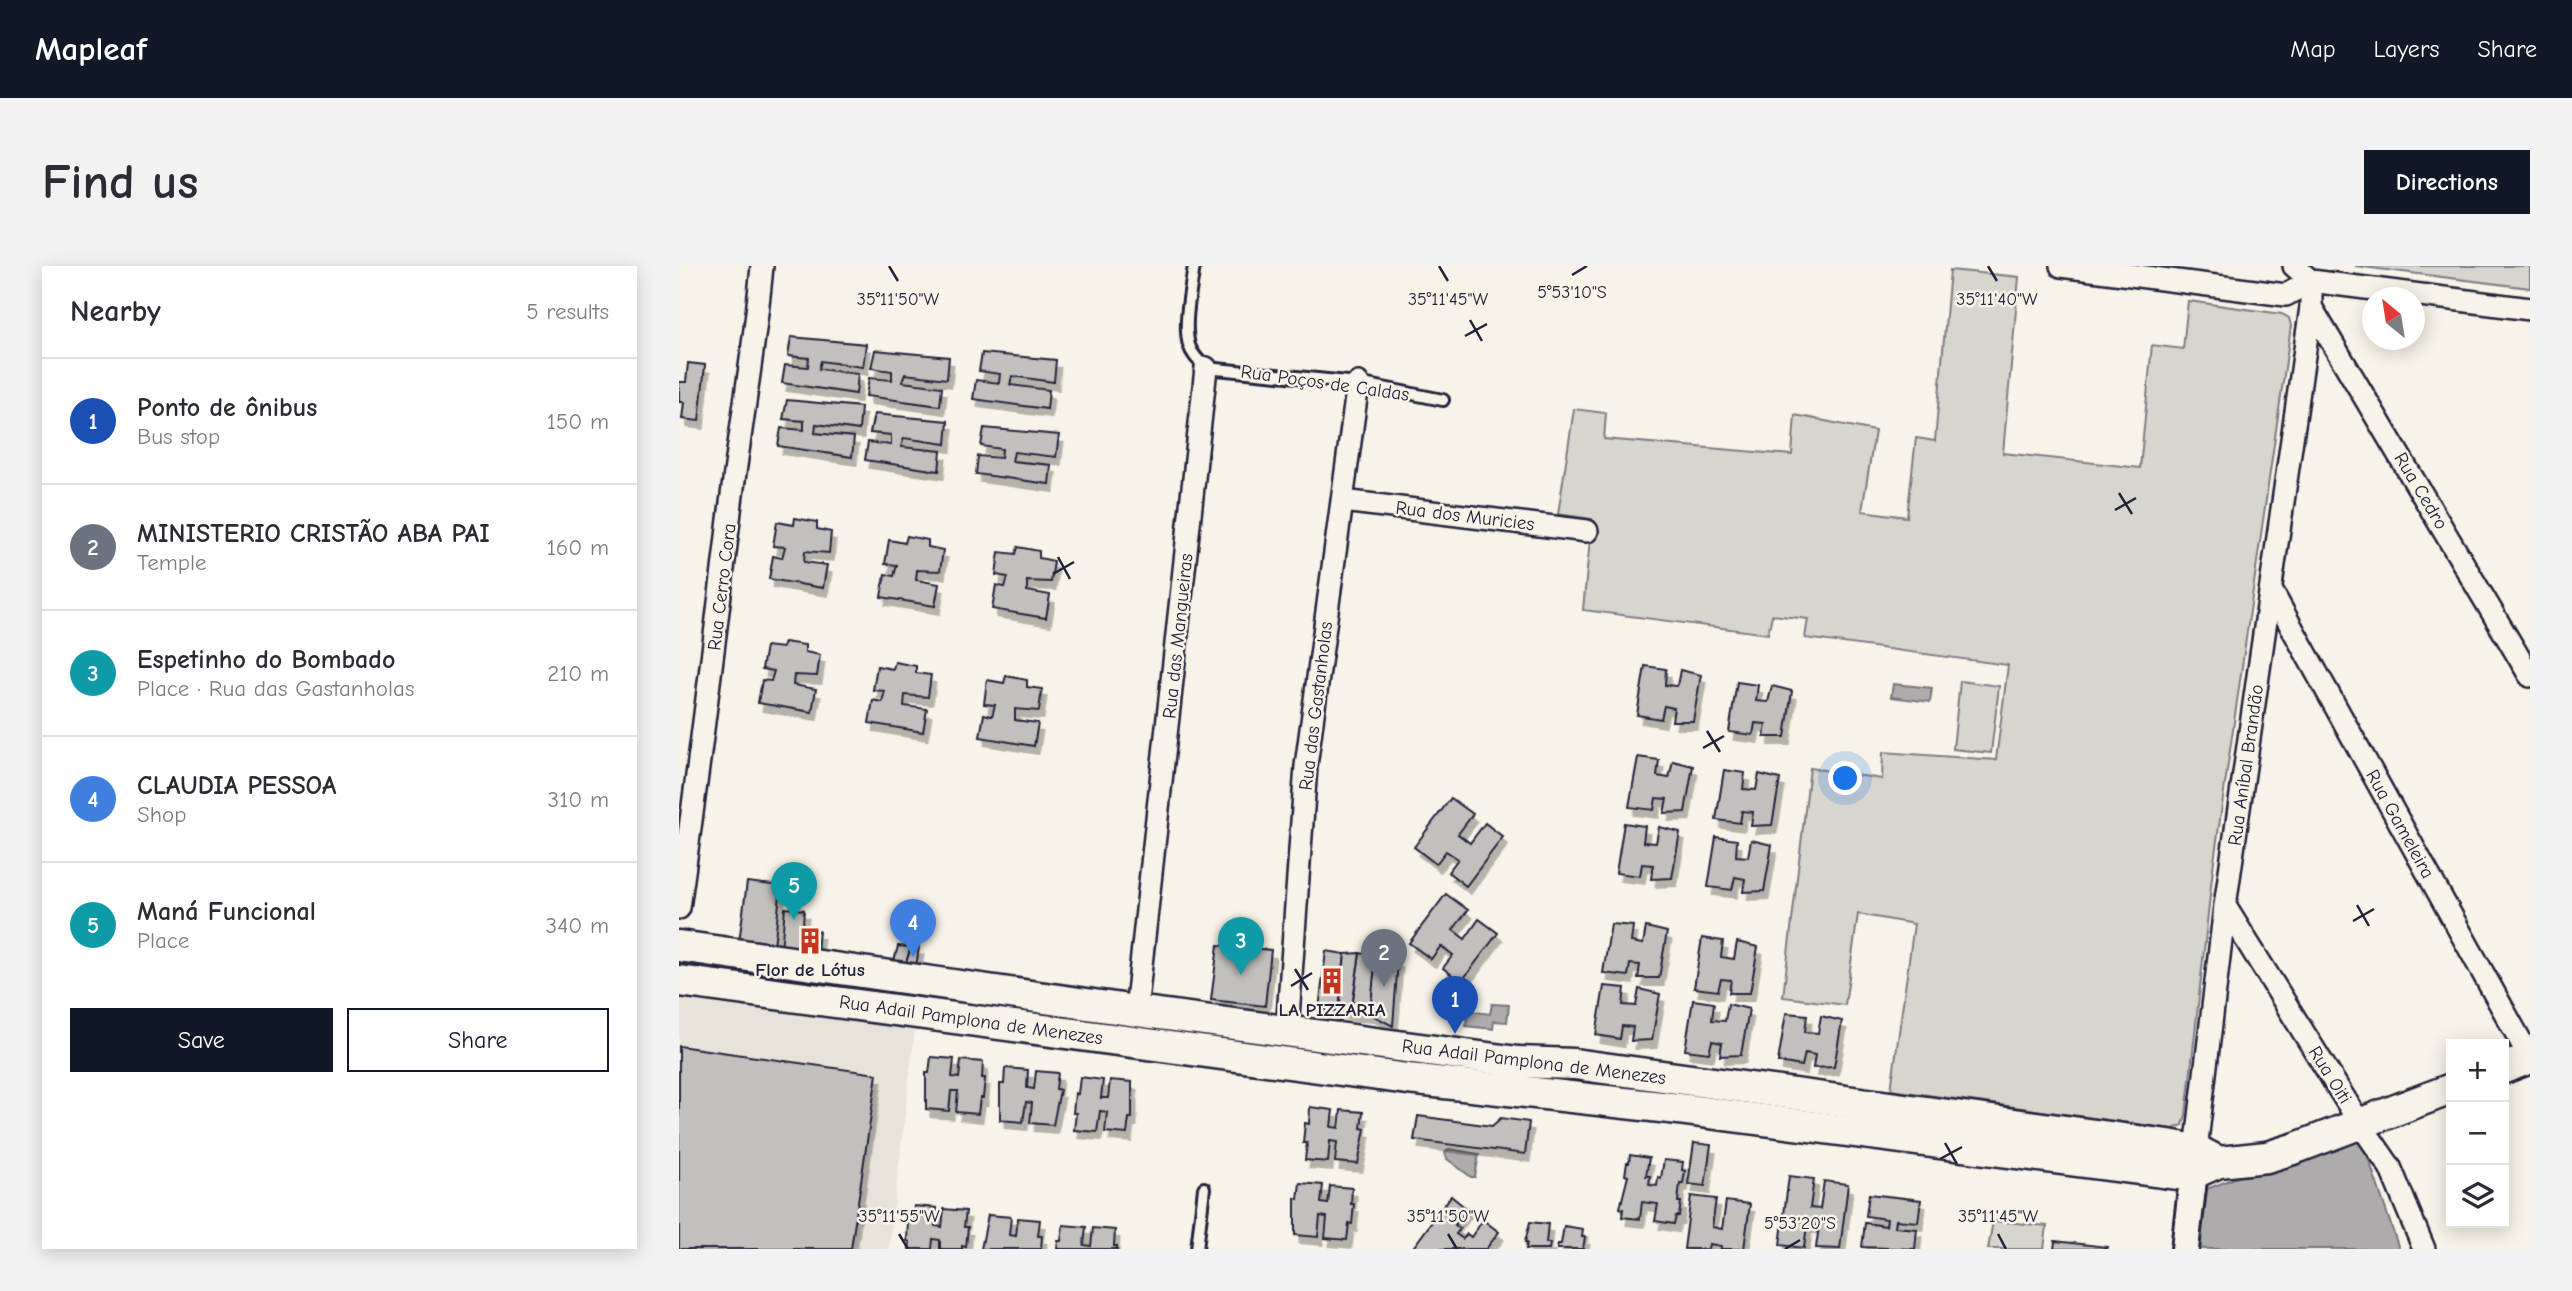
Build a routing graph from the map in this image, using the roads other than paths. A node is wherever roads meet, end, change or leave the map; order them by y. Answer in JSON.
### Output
{"nodes":[{"id":1,"x":762,"y":266,"type":"edge"},
{"id":2,"x":1194,"y":266,"type":"edge"},
{"id":3,"x":2061,"y":266,"type":"edge"},
{"id":4,"x":2294,"y":266,"type":"edge"},
{"id":5,"x":2311,"y":281,"type":"junction"},
{"id":6,"x":2311,"y":307,"type":"junction"},
{"id":7,"x":2530,"y":309,"type":"edge"},
{"id":8,"x":1206,"y":368,"type":"junction"},
{"id":9,"x":1358,"y":383,"type":"junction"},
{"id":10,"x":1443,"y":400,"type":"dead end"},
{"id":11,"x":1343,"y":500,"type":"junction"},
{"id":12,"x":1587,"y":531,"type":"dead end"},
{"id":13,"x":2271,"y":590,"type":"junction"},
{"id":14,"x":2530,"y":676,"type":"edge"},
{"id":15,"x":2225,"y":906,"type":"junction"},
{"id":16,"x":679,"y":908,"type":"edge"},
{"id":17,"x":679,"y":946,"type":"edge"},
{"id":18,"x":679,"y":981,"type":"edge"},
{"id":19,"x":1136,"y":1011,"type":"junction"},
{"id":20,"x":1280,"y":1030,"type":"junction"},
{"id":21,"x":1350,"y":1040,"type":"junction"},
{"id":22,"x":1232,"y":1055,"type":"junction"},
{"id":23,"x":2530,"y":1058,"type":"edge"},
{"id":24,"x":1304,"y":1065,"type":"junction"},
{"id":25,"x":2509,"y":1066,"type":"edge"},
{"id":26,"x":1682,"y":1079,"type":"junction"},
{"id":27,"x":2446,"y":1091,"type":"edge"},
{"id":28,"x":1679,"y":1109,"type":"junction"},
{"id":29,"x":1905,"y":1110,"type":"junction"},
{"id":30,"x":1979,"y":1120,"type":"junction"},
{"id":31,"x":2361,"y":1125,"type":"junction"},
{"id":32,"x":1862,"y":1133,"type":"junction"},
{"id":33,"x":1936,"y":1143,"type":"junction"},
{"id":34,"x":2203,"y":1161,"type":"junction"},
{"id":35,"x":1204,"y":1188,"type":"dead end"},
{"id":36,"x":1197,"y":1249,"type":"edge"},
{"id":37,"x":2185,"y":1249,"type":"edge"},
{"id":38,"x":2424,"y":1249,"type":"edge"}],
"edges":[{"from":1,"to":16,"type":"street","name":"Rua Cerro Cora"},
{"from":2,"to":8,"type":"lane"},
{"from":3,"to":5,"type":"street"},
{"from":4,"to":5,"type":"street"},
{"from":5,"to":6,"type":"street","name":"Rua Aníbal Brandão"},
{"from":5,"to":7,"type":"street"},
{"from":6,"to":13,"type":"street","name":"Rua Aníbal Brandão"},
{"from":6,"to":14,"type":"street","name":"Rua Cedro"},
{"from":8,"to":9,"type":"lane","name":"Rua Poços de Caldas"},
{"from":8,"to":19,"type":"street","name":"Rua das Mangueiras"},
{"from":9,"to":10,"type":"lane","name":"Rua Poços de Caldas"},
{"from":9,"to":11,"type":"street","name":"Rua das Gastanholas"},
{"from":11,"to":12,"type":"street","name":"Rua dos Muricies"},
{"from":11,"to":20,"type":"street","name":"Rua das Gastanholas"},
{"from":13,"to":15,"type":"street","name":"Rua Aníbal Brandão"},
{"from":13,"to":23,"type":"street","name":"Rua Gameleira"},
{"from":15,"to":31,"type":"street","name":"Rua Oiti"},
{"from":15,"to":34,"type":"street","name":"Rua Aníbal Brandão"},
{"from":17,"to":19,"type":"main road","name":"Rua Adail Pamplona de Menezes"},
{"from":18,"to":22,"type":"main road","name":"Rua Adail Pamplona de Menezes"},
{"from":19,"to":20,"type":"main road","name":"Rua Adail Pamplona de Menezes"},
{"from":20,"to":21,"type":"main road","name":"Rua Adail Pamplona de Menezes"},
{"from":20,"to":22,"type":"main road"},
{"from":21,"to":24,"type":"main road"},
{"from":21,"to":26,"type":"main road","name":"Rua Adail Pamplona de Menezes"},
{"from":22,"to":24,"type":"main road","name":"Rua Adail Pamplona de Menezes"},
{"from":23,"to":25,"type":"main road"},
{"from":24,"to":28,"type":"main road","name":"Rua Adail Pamplona de Menezes"},
{"from":26,"to":28,"type":"main road"},
{"from":26,"to":29,"type":"main road","name":"Rua Adail Pamplona de Menezes"},
{"from":27,"to":31,"type":"main road","name":"Rua Adail Pamplona de Menezes"},
{"from":28,"to":32,"type":"main road","name":"Rua Adail Pamplona de Menezes"},
{"from":29,"to":30,"type":"main road","name":"Rua Adail Pamplona de Menezes"},
{"from":29,"to":32,"type":"main road"},
{"from":30,"to":33,"type":"main road"},
{"from":30,"to":34,"type":"main road","name":"Rua Adail Pamplona de Menezes"},
{"from":31,"to":34,"type":"main road","name":"Rua Adail Pamplona de Menezes"},
{"from":31,"to":38,"type":"street","name":"Rua Oiti"},
{"from":32,"to":33,"type":"main road","name":"Rua Adail Pamplona de Menezes"},
{"from":33,"to":34,"type":"main road","name":"Rua Adail Pamplona de Menezes"},
{"from":34,"to":37,"type":"street","name":"Rua Aníbal Brandão"},
{"from":35,"to":36,"type":"lane"}]}
